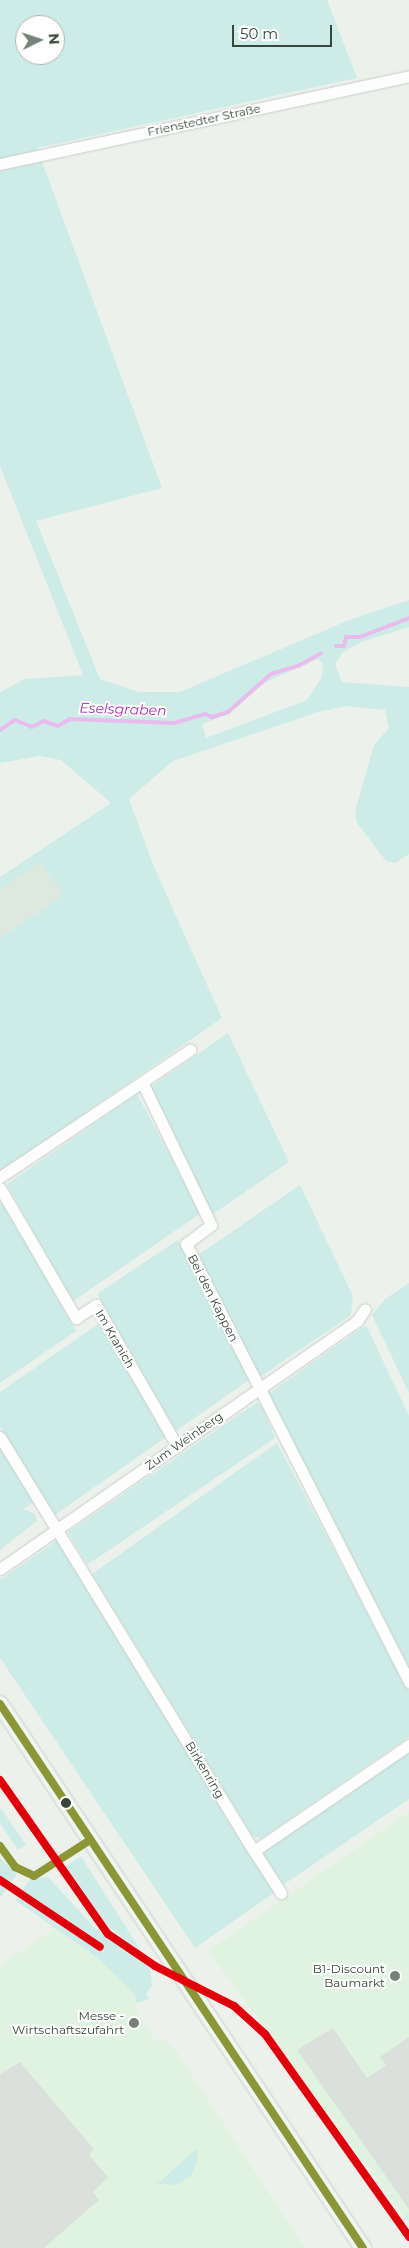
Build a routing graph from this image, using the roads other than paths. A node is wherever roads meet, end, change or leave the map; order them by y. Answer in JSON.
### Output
{"nodes":[{"id":1,"x":409,"y":76,"type":"edge"},
{"id":2,"x":0,"y":164,"type":"edge"},
{"id":3,"x":190,"y":1050,"type":"dead end"},
{"id":4,"x":142,"y":1082,"type":"junction"},
{"id":5,"x":0,"y":1178,"type":"edge"},
{"id":6,"x":0,"y":1188,"type":"edge"},
{"id":7,"x":365,"y":1309,"type":"dead end"},
{"id":8,"x":259,"y":1389,"type":"junction"},
{"id":9,"x":0,"y":1437,"type":"edge"},
{"id":10,"x":178,"y":1446,"type":"junction"},
{"id":11,"x":58,"y":1529,"type":"junction"},
{"id":12,"x":0,"y":1569,"type":"edge"},
{"id":13,"x":409,"y":1682,"type":"edge"},
{"id":14,"x":0,"y":1704,"type":"edge"},
{"id":15,"x":409,"y":1745,"type":"edge"},
{"id":16,"x":254,"y":1850,"type":"junction"},
{"id":17,"x":281,"y":1893,"type":"dead end"},
{"id":18,"x":346,"y":2226,"type":"junction"},
{"id":19,"x":356,"y":2248,"type":"edge"},
{"id":20,"x":363,"y":2248,"type":"edge"}],
"edges":[{"from":1,"to":2,"type":"street","name":"Frienstedter Straße"},
{"from":3,"to":4,"type":"street"},
{"from":4,"to":5,"type":"street"},
{"from":4,"to":8,"type":"street","name":"Bei den Kappen"},
{"from":6,"to":10,"type":"street","name":"Im Kranich"},
{"from":7,"to":8,"type":"street","name":"Zum Weinberg"},
{"from":8,"to":10,"type":"street","name":"Zum Weinberg"},
{"from":8,"to":13,"type":"street"},
{"from":9,"to":11,"type":"street","name":"Birkenring"},
{"from":10,"to":11,"type":"street","name":"Zum Weinberg"},
{"from":11,"to":12,"type":"street","name":"Zum Weinberg"},
{"from":11,"to":16,"type":"street","name":"Birkenring"},
{"from":14,"to":18,"type":"main road"},
{"from":15,"to":16,"type":"street"},
{"from":16,"to":17,"type":"street","name":"Birkenring"},
{"from":18,"to":19,"type":"main road"},
{"from":18,"to":20,"type":"main road"}]}
